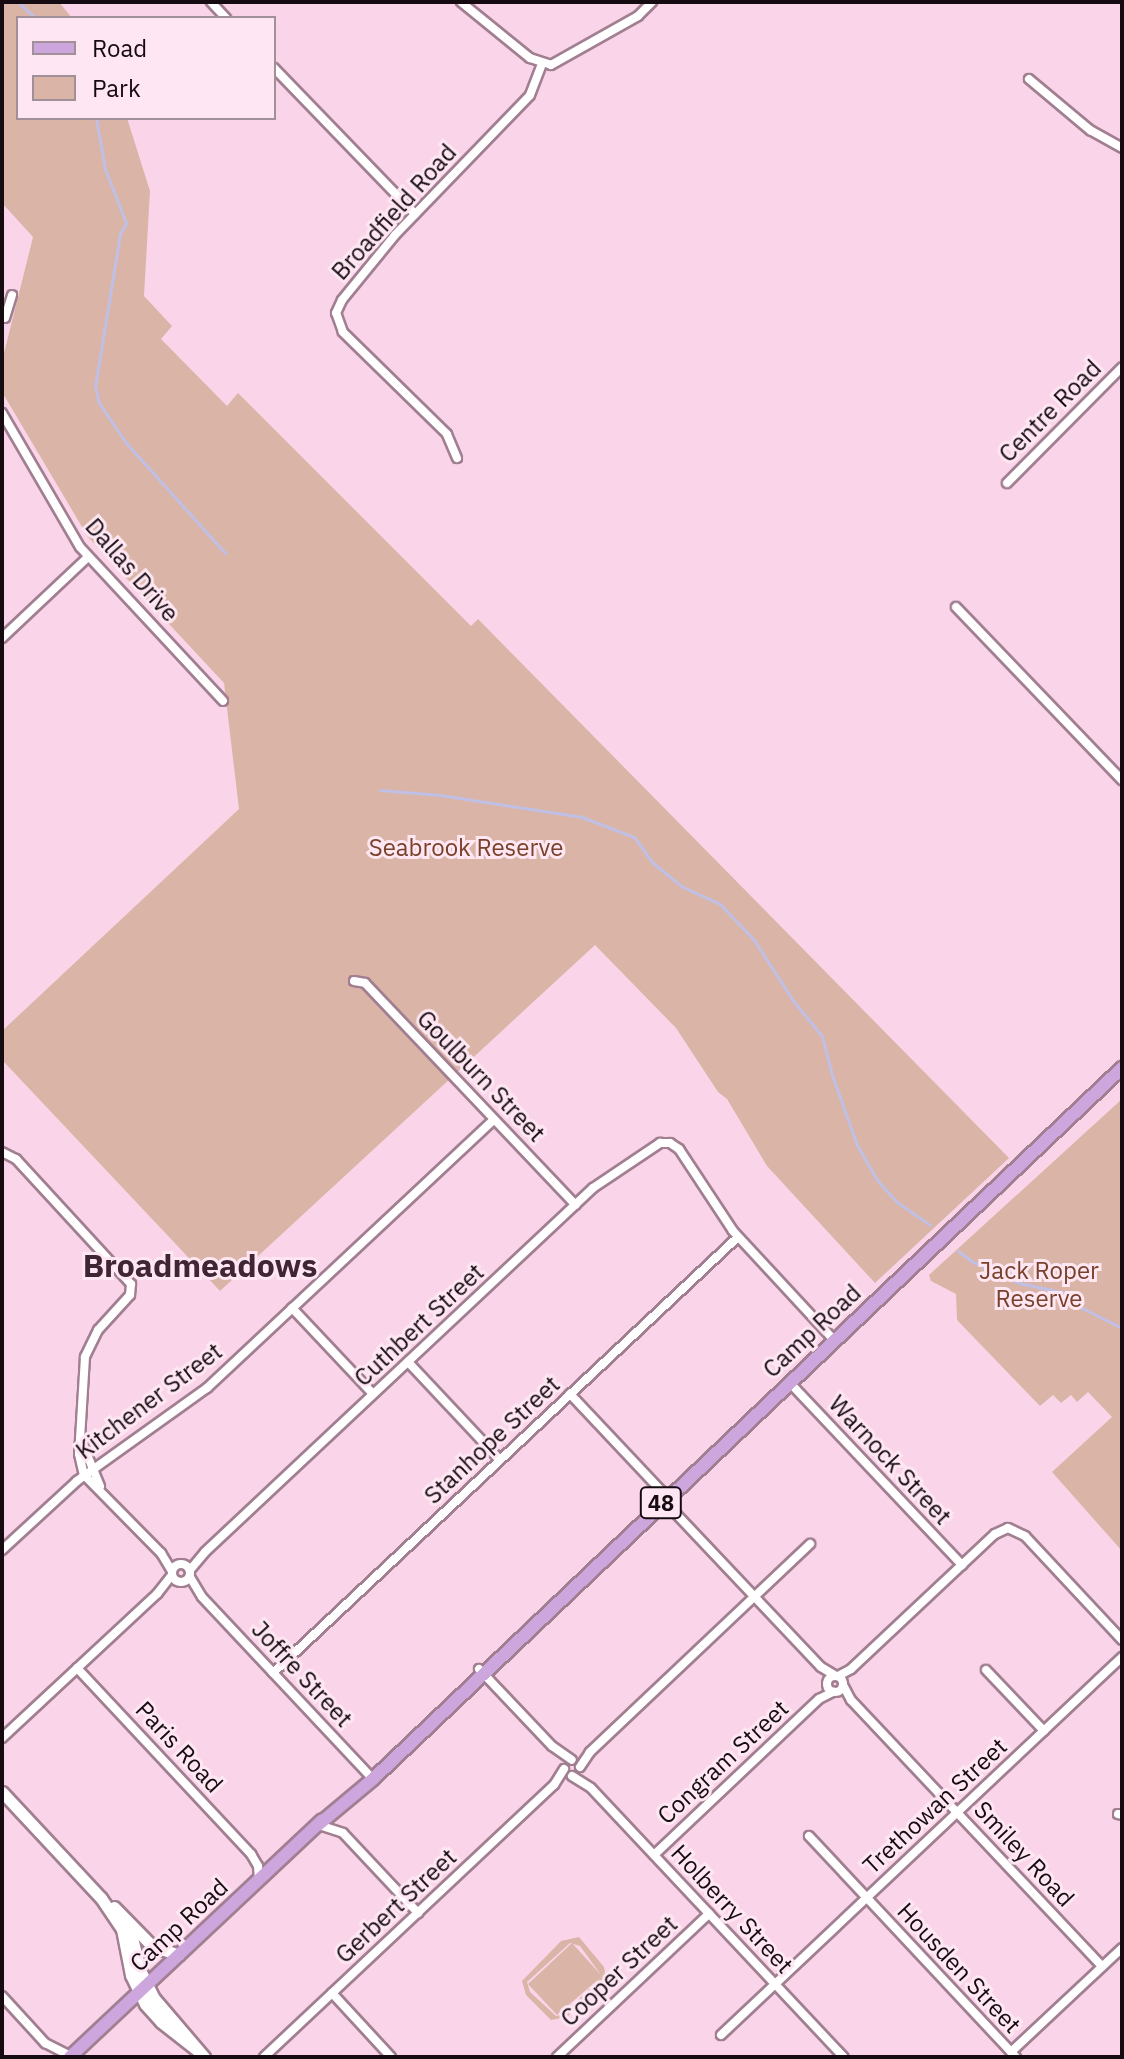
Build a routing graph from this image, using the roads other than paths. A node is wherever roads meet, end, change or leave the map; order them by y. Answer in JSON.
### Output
{"nodes":[{"id":1,"x":461,"y":2,"type":"edge"},
{"id":2,"x":652,"y":2,"type":"edge"},
{"id":3,"x":542,"y":64,"type":"junction"},
{"id":4,"x":276,"y":70,"type":"edge"},
{"id":5,"x":1029,"y":79,"type":"dead end"},
{"id":6,"x":1122,"y":148,"type":"edge"},
{"id":7,"x":415,"y":214,"type":"junction"},
{"id":8,"x":12,"y":295,"type":"dead end"},
{"id":9,"x":5,"y":305,"type":"edge"},
{"id":10,"x":5,"y":318,"type":"dead end"},
{"id":11,"x":1122,"y":367,"type":"edge"},
{"id":12,"x":2,"y":413,"type":"edge"},
{"id":13,"x":457,"y":458,"type":"dead end"},
{"id":14,"x":1007,"y":483,"type":"dead end"},
{"id":15,"x":88,"y":557,"type":"junction"},
{"id":16,"x":956,"y":607,"type":"dead end"},
{"id":17,"x":2,"y":638,"type":"edge"},
{"id":18,"x":223,"y":701,"type":"dead end"},
{"id":19,"x":1122,"y":780,"type":"edge"},
{"id":20,"x":354,"y":981,"type":"dead end"},
{"id":21,"x":1122,"y":1068,"type":"edge"},
{"id":22,"x":494,"y":1119,"type":"junction"},
{"id":23,"x":2,"y":1152,"type":"edge"},
{"id":24,"x":576,"y":1205,"type":"junction"},
{"id":25,"x":738,"y":1237,"type":"junction"},
{"id":26,"x":292,"y":1308,"type":"junction"},
{"id":27,"x":834,"y":1340,"type":"junction"},
{"id":28,"x":408,"y":1362,"type":"junction"},
{"id":29,"x":789,"y":1382,"type":"junction"},
{"id":30,"x":373,"y":1394,"type":"junction"},
{"id":31,"x":570,"y":1394,"type":"junction"},
{"id":32,"x":81,"y":1439,"type":"junction"},
{"id":33,"x":500,"y":1460,"type":"junction"},
{"id":34,"x":94,"y":1468,"type":"junction"},
{"id":35,"x":84,"y":1475,"type":"junction"},
{"id":36,"x":101,"y":1489,"type":"junction"},
{"id":37,"x":665,"y":1499,"type":"junction"},
{"id":38,"x":810,"y":1544,"type":"dead end"},
{"id":39,"x":2,"y":1550,"type":"edge"},
{"id":40,"x":962,"y":1565,"type":"junction"},
{"id":41,"x":181,"y":1573,"type":"junction"},
{"id":42,"x":755,"y":1596,"type":"junction"},
{"id":43,"x":1122,"y":1640,"type":"edge"},
{"id":44,"x":1122,"y":1657,"type":"edge"},
{"id":45,"x":821,"y":1667,"type":"junction"},
{"id":46,"x":77,"y":1668,"type":"junction"},
{"id":47,"x":986,"y":1670,"type":"dead end"},
{"id":48,"x":482,"y":1672,"type":"junction"},
{"id":49,"x":273,"y":1673,"type":"junction"},
{"id":50,"x":840,"y":1680,"type":"junction"},
{"id":51,"x":831,"y":1688,"type":"junction"},
{"id":52,"x":851,"y":1700,"type":"junction"},
{"id":53,"x":1044,"y":1731,"type":"junction"},
{"id":54,"x":2,"y":1738,"type":"edge"},
{"id":55,"x":572,"y":1768,"type":"junction"},
{"id":56,"x":370,"y":1776,"type":"junction"},
{"id":57,"x":2,"y":1792,"type":"edge"},
{"id":58,"x":337,"y":1811,"type":"junction"},
{"id":59,"x":957,"y":1812,"type":"junction"},
{"id":60,"x":318,"y":1825,"type":"junction"},
{"id":61,"x":343,"y":1833,"type":"junction"},
{"id":62,"x":809,"y":1836,"type":"dead end"},
{"id":63,"x":251,"y":1854,"type":"junction"},
{"id":64,"x":654,"y":1855,"type":"junction"},
{"id":65,"x":278,"y":1862,"type":"junction"},
{"id":66,"x":259,"y":1880,"type":"junction"},
{"id":67,"x":101,"y":1898,"type":"junction"},
{"id":68,"x":866,"y":1898,"type":"junction"},
{"id":69,"x":418,"y":1913,"type":"junction"},
{"id":70,"x":709,"y":1914,"type":"junction"},
{"id":71,"x":129,"y":1925,"type":"junction"},
{"id":72,"x":1122,"y":1948,"type":"edge"},
{"id":73,"x":179,"y":1955,"type":"junction"},
{"id":74,"x":1102,"y":1966,"type":"junction"},
{"id":75,"x":775,"y":1984,"type":"junction"},
{"id":76,"x":143,"y":1989,"type":"junction"},
{"id":77,"x":332,"y":1993,"type":"junction"},
{"id":78,"x":2,"y":1996,"type":"edge"},
{"id":79,"x":721,"y":2035,"type":"dead end"},
{"id":80,"x":45,"y":2043,"type":"junction"},
{"id":81,"x":201,"y":2054,"type":"edge"},
{"id":82,"x":1013,"y":2055,"type":"edge"},
{"id":83,"x":71,"y":2056,"type":"edge"},
{"id":84,"x":841,"y":2056,"type":"edge"},
{"id":85,"x":54,"y":2057,"type":"edge"},
{"id":86,"x":264,"y":2057,"type":"edge"},
{"id":87,"x":391,"y":2057,"type":"edge"},
{"id":88,"x":557,"y":2057,"type":"edge"}],
"edges":[{"from":1,"to":3,"type":"street"},
{"from":2,"to":3,"type":"street"},
{"from":3,"to":7,"type":"street","name":"Broadfield Road"},
{"from":4,"to":7,"type":"street"},
{"from":5,"to":6,"type":"street"},
{"from":7,"to":13,"type":"street","name":"Broadfield Road"},
{"from":8,"to":9,"type":"street"},
{"from":9,"to":10,"type":"street"},
{"from":11,"to":14,"type":"street","name":"Centre Road"},
{"from":12,"to":15,"type":"street","name":"Dallas Drive"},
{"from":15,"to":17,"type":"street"},
{"from":15,"to":18,"type":"street","name":"Dallas Drive"},
{"from":16,"to":19,"type":"street"},
{"from":20,"to":22,"type":"street","name":"Goulburn Street"},
{"from":21,"to":27,"type":"main road","name":"Camp Road","number":"48"},
{"from":22,"to":24,"type":"street","name":"Goulburn Street"},
{"from":22,"to":26,"type":"street","name":"Kitchener Street"},
{"from":23,"to":32,"type":"street"},
{"from":24,"to":25,"type":"street","name":"Cuthbert Street"},
{"from":24,"to":28,"type":"street","name":"Cuthbert Street"},
{"from":25,"to":27,"type":"street"},
{"from":25,"to":31,"type":"street","name":"Stanhope Street"},
{"from":26,"to":30,"type":"street"},
{"from":26,"to":34,"type":"street","name":"Kitchener Street"},
{"from":27,"to":29,"type":"main road","name":"Camp Road","number":"48"},
{"from":28,"to":30,"type":"street","name":"Cuthbert Street"},
{"from":28,"to":33,"type":"street"},
{"from":29,"to":37,"type":"main road","name":"Camp Road","number":"48"},
{"from":29,"to":40,"type":"street","name":"Warnock Street"},
{"from":30,"to":41,"type":"street","name":"Cuthbert Street"},
{"from":31,"to":33,"type":"street","name":"Stanhope Street"},
{"from":31,"to":37,"type":"street"},
{"from":32,"to":34,"type":"street","name":"Joffre Street"},
{"from":32,"to":35,"type":"street"},
{"from":33,"to":49,"type":"street","name":"Stanhope Street"},
{"from":34,"to":35,"type":"street","name":"Kitchener Street"},
{"from":34,"to":36,"type":"street","name":"Joffre Street"},
{"from":35,"to":36,"type":"street","name":"Joffre Street"},
{"from":35,"to":39,"type":"street","name":"Kitchener Street"},
{"from":36,"to":41,"type":"street","name":"Joffre Street"},
{"from":37,"to":42,"type":"street"},
{"from":37,"to":48,"type":"main road","name":"Camp Road","number":"48"},
{"from":38,"to":42,"type":"street"},
{"from":40,"to":43,"type":"street"},
{"from":40,"to":50,"type":"street"},
{"from":41,"to":46,"type":"street","name":"Cuthbert Street"},
{"from":41,"to":49,"type":"street","name":"Joffre Street"},
{"from":42,"to":45,"type":"street"},
{"from":42,"to":55,"type":"street"},
{"from":44,"to":53,"type":"street","name":"Trethowan Street"},
{"from":45,"to":50,"type":"street"},
{"from":45,"to":51,"type":"street"},
{"from":46,"to":54,"type":"street","name":"Cuthbert Street"},
{"from":46,"to":63,"type":"street","name":"Paris Road"},
{"from":47,"to":53,"type":"street"},
{"from":48,"to":55,"type":"street","name":"Holberry Street"},
{"from":48,"to":56,"type":"main road","name":"Camp Road","number":"48"},
{"from":49,"to":56,"type":"street","name":"Joffre Street"},
{"from":50,"to":51,"type":"street"},
{"from":50,"to":51,"type":"street"},
{"from":50,"to":52,"type":"street","name":"Smiley Road"},
{"from":51,"to":52,"type":"street","name":"Smiley Road"},
{"from":51,"to":64,"type":"street","name":"Congram Street"},
{"from":52,"to":59,"type":"street","name":"Smiley Road"},
{"from":53,"to":59,"type":"street","name":"Trethowan Street"},
{"from":55,"to":64,"type":"street","name":"Holberry Street"},
{"from":55,"to":69,"type":"street","name":"Gerbert Street"},
{"from":56,"to":58,"type":"main road","name":"Camp Road","number":"48"},
{"from":56,"to":60,"type":"main road","name":"Camp Road","number":"48"},
{"from":57,"to":67,"type":"street"},
{"from":58,"to":60,"type":"main road","name":"Camp Road","number":"48"},
{"from":58,"to":61,"type":"street"},
{"from":59,"to":68,"type":"street","name":"Trethowan Street"},
{"from":59,"to":74,"type":"street","name":"Smiley Road"},
{"from":60,"to":61,"type":"street"},
{"from":60,"to":65,"type":"main road","name":"Camp Road","number":"48"},
{"from":61,"to":69,"type":"street"},
{"from":62,"to":68,"type":"street","name":"Housden Street"},
{"from":63,"to":65,"type":"street"},
{"from":63,"to":66,"type":"street","name":"Paris Road"},
{"from":64,"to":70,"type":"street","name":"Holberry Street"},
{"from":65,"to":66,"type":"main road","name":"Camp Road","number":"48"},
{"from":66,"to":73,"type":"main road","name":"Camp Road","number":"48"},
{"from":67,"to":71,"type":"street"},
{"from":67,"to":76,"type":"street"},
{"from":68,"to":75,"type":"street","name":"Trethowan Street"},
{"from":68,"to":82,"type":"street","name":"Housden Street"},
{"from":69,"to":77,"type":"street","name":"Gerbert Street"},
{"from":70,"to":75,"type":"street","name":"Holberry Street"},
{"from":70,"to":88,"type":"street","name":"Cooper Street"},
{"from":71,"to":73,"type":"street"},
{"from":71,"to":76,"type":"street"},
{"from":72,"to":74,"type":"street"},
{"from":73,"to":76,"type":"main road","name":"Camp Road","number":"48"},
{"from":74,"to":82,"type":"street"},
{"from":75,"to":79,"type":"street","name":"Trethowan Street"},
{"from":75,"to":84,"type":"street","name":"Holberry Street"},
{"from":76,"to":81,"type":"street"},
{"from":76,"to":83,"type":"main road","name":"Camp Road","number":"48"},
{"from":77,"to":86,"type":"street","name":"Gerbert Street"},
{"from":77,"to":87,"type":"street"},
{"from":78,"to":80,"type":"street"},
{"from":80,"to":83,"type":"street"},
{"from":80,"to":85,"type":"street"}]}
